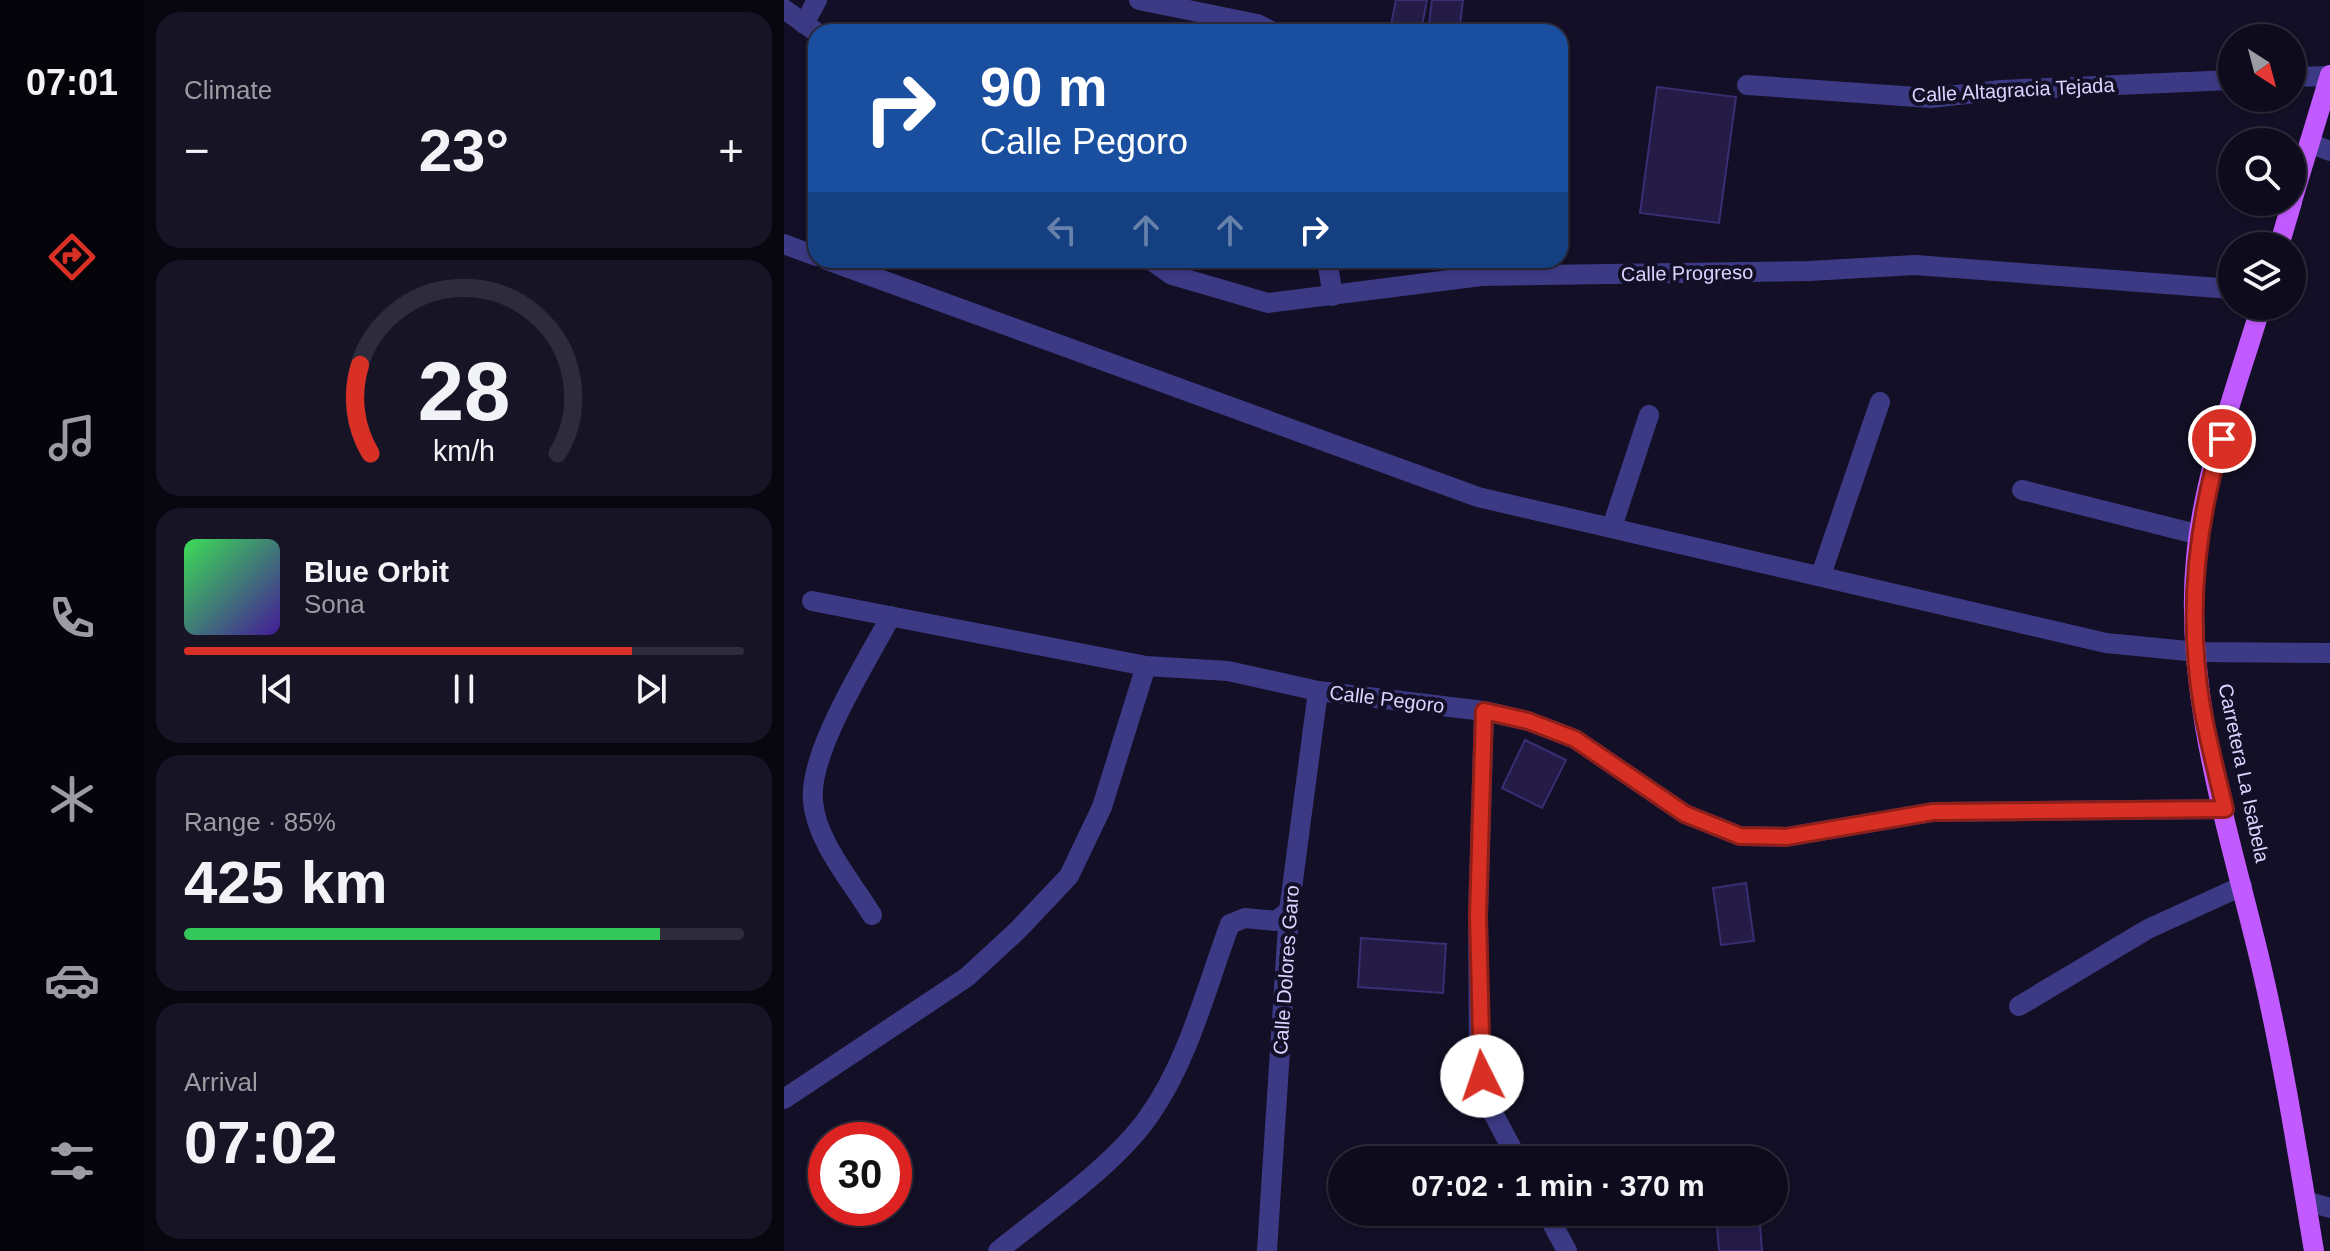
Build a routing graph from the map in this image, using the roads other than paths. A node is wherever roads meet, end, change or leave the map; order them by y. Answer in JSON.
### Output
{"nodes":[{"id":1,"x":817,"y":0,"type":"edge"},
{"id":2,"x":1139,"y":0,"type":"edge"},
{"id":3,"x":784,"y":9,"type":"edge"},
{"id":4,"x":811,"y":24,"type":"edge"},
{"id":5,"x":1257,"y":24,"type":"edge"},
{"id":6,"x":808,"y":27,"type":"edge"},
{"id":7,"x":2330,"y":75,"type":"edge"},
{"id":8,"x":2306,"y":76,"type":"edge"},
{"id":9,"x":2218,"y":81,"type":"edge"},
{"id":10,"x":1747,"y":85,"type":"dead end"},
{"id":11,"x":2309,"y":143,"type":"junction"},
{"id":12,"x":2330,"y":151,"type":"edge"},
{"id":13,"x":2306,"y":153,"type":"edge"},
{"id":14,"x":784,"y":244,"type":"edge"},
{"id":15,"x":808,"y":253,"type":"edge"},
{"id":16,"x":849,"y":268,"type":"edge"},
{"id":17,"x":1162,"y":268,"type":"edge"},
{"id":18,"x":1328,"y":268,"type":"edge"},
{"id":19,"x":2218,"y":288,"type":"edge"},
{"id":20,"x":1333,"y":296,"type":"junction"},
{"id":21,"x":2257,"y":320,"type":"edge"},
{"id":22,"x":1880,"y":402,"type":"dead end"},
{"id":23,"x":1649,"y":415,"type":"dead end"},
{"id":24,"x":2022,"y":490,"type":"dead end"},
{"id":25,"x":1612,"y":527,"type":"junction"},
{"id":26,"x":2200,"y":535,"type":"junction"},
{"id":27,"x":1821,"y":575,"type":"junction"},
{"id":28,"x":812,"y":601,"type":"dead end"},
{"id":29,"x":891,"y":616,"type":"junction"},
{"id":30,"x":2198,"y":652,"type":"junction"},
{"id":31,"x":2330,"y":653,"type":"edge"},
{"id":32,"x":1146,"y":666,"type":"junction"},
{"id":33,"x":1318,"y":691,"type":"junction"},
{"id":34,"x":1484,"y":711,"type":"junction"},
{"id":35,"x":2225,"y":809,"type":"junction"},
{"id":36,"x":2242,"y":886,"type":"junction"},
{"id":37,"x":1289,"y":911,"type":"junction"},
{"id":38,"x":872,"y":915,"type":"dead end"},
{"id":39,"x":2019,"y":1006,"type":"dead end"},
{"id":40,"x":784,"y":1099,"type":"edge"},
{"id":41,"x":1511,"y":1146,"type":"edge"},
{"id":42,"x":2306,"y":1201,"type":"junction"},
{"id":43,"x":2330,"y":1208,"type":"edge"},
{"id":44,"x":1554,"y":1226,"type":"edge"},
{"id":45,"x":998,"y":1251,"type":"edge"},
{"id":46,"x":1267,"y":1251,"type":"edge"},
{"id":47,"x":1567,"y":1251,"type":"edge"},
{"id":48,"x":2314,"y":1251,"type":"edge"}],
"edges":[{"from":1,"to":4,"type":"street"},
{"from":2,"to":5,"type":"street"},
{"from":3,"to":6,"type":"street"},
{"from":7,"to":8,"type":"street"},
{"from":7,"to":11,"type":"main road"},
{"from":9,"to":10,"type":"street","name":"Calle Altagracia Tejada"},
{"from":11,"to":12,"type":"street"},
{"from":11,"to":13,"type":"main road"},
{"from":14,"to":15,"type":"street"},
{"from":16,"to":25,"type":"street"},
{"from":17,"to":20,"type":"street","name":"Calle Progreso"},
{"from":18,"to":20,"type":"street"},
{"from":19,"to":20,"type":"street","name":"Calle Progreso"},
{"from":21,"to":26,"type":"main road","name":"Carretera La Isabela"},
{"from":22,"to":27,"type":"street"},
{"from":23,"to":25,"type":"street"},
{"from":24,"to":26,"type":"street"},
{"from":25,"to":27,"type":"street"},
{"from":26,"to":30,"type":"main road","name":"Carretera La Isabela"},
{"from":27,"to":30,"type":"street"},
{"from":28,"to":29,"type":"street","name":"Calle Pegoro"},
{"from":29,"to":32,"type":"street","name":"Calle Pegoro"},
{"from":29,"to":38,"type":"street"},
{"from":30,"to":31,"type":"street"},
{"from":30,"to":35,"type":"main road","name":"Carretera La Isabela"},
{"from":32,"to":33,"type":"street","name":"Calle Pegoro"},
{"from":32,"to":40,"type":"street"},
{"from":33,"to":34,"type":"street","name":"Calle Pegoro"},
{"from":33,"to":37,"type":"street","name":"Calle Dolores Garo"},
{"from":34,"to":35,"type":"street","name":"Calle Pegoro"},
{"from":34,"to":41,"type":"street"},
{"from":35,"to":36,"type":"main road","name":"Carretera La Isabela"},
{"from":36,"to":39,"type":"street"},
{"from":36,"to":42,"type":"main road","name":"Carretera La Isabela"},
{"from":37,"to":45,"type":"street"},
{"from":37,"to":46,"type":"street","name":"Calle Dolores Garo"},
{"from":42,"to":43,"type":"street"},
{"from":42,"to":48,"type":"main road","name":"Carretera La Isabela"},
{"from":44,"to":47,"type":"street"}]}
